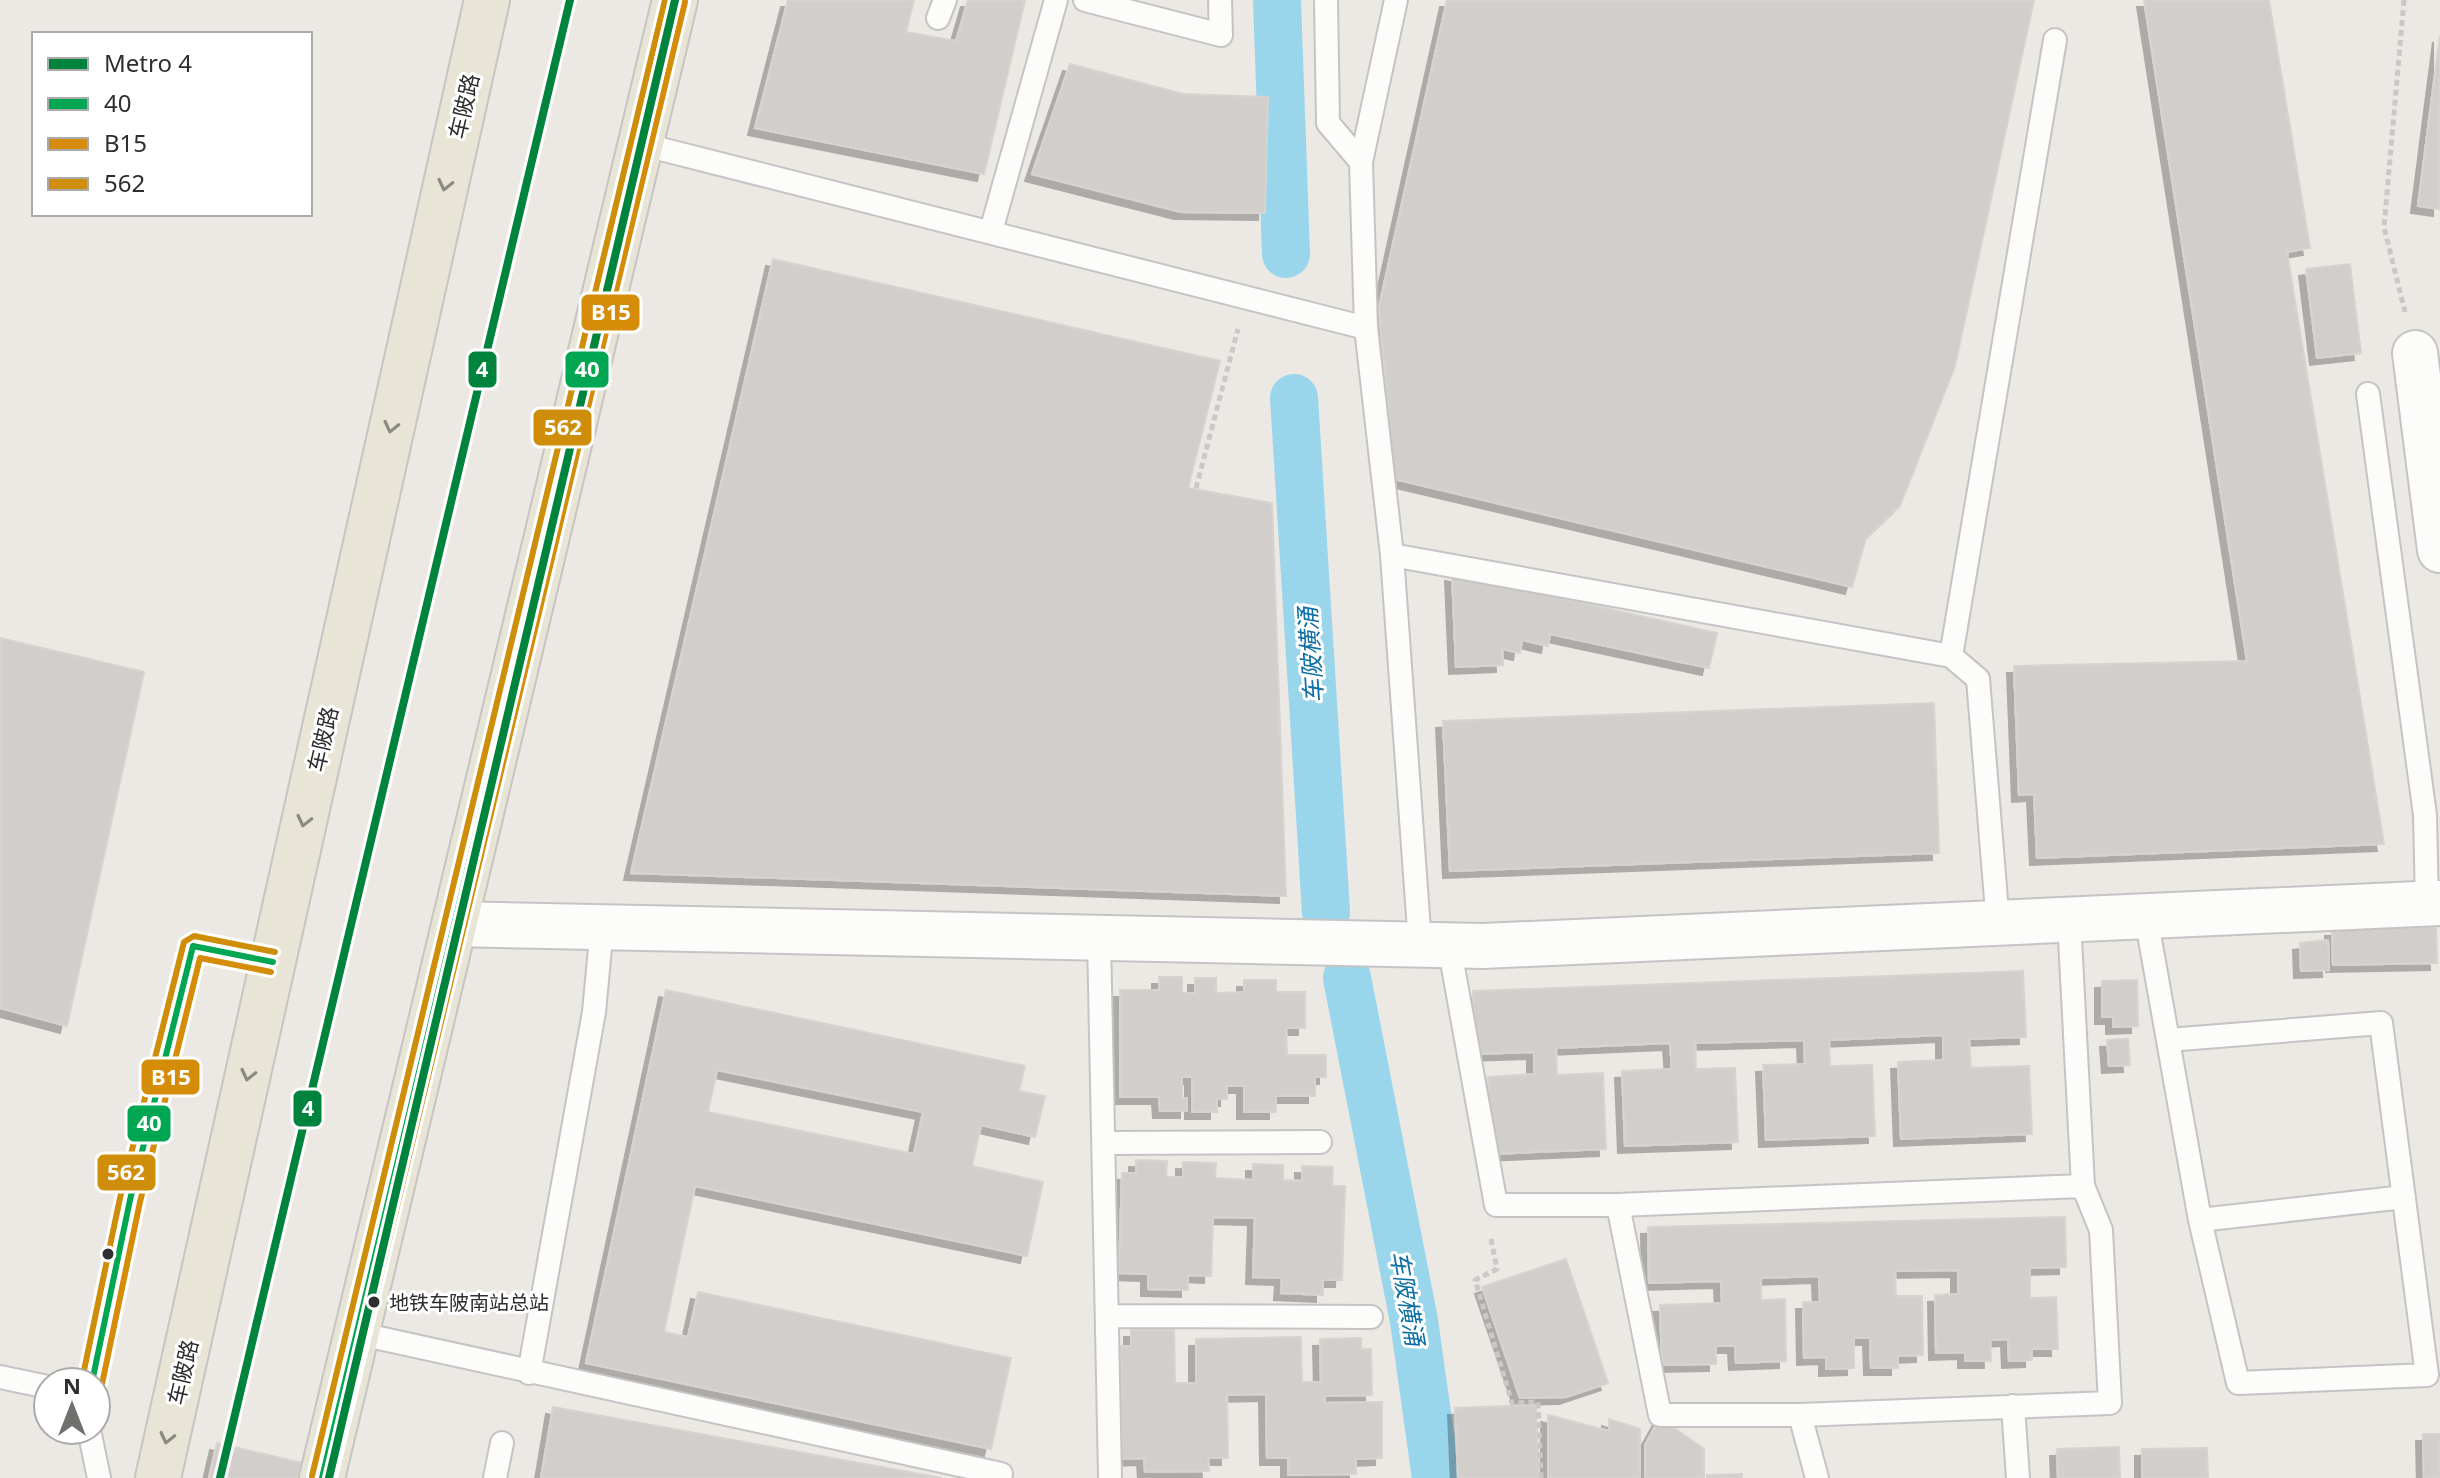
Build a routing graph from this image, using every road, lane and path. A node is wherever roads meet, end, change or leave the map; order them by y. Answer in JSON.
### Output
{"nodes":[{"id":1,"x":487,"y":0,"type":"edge"},
{"id":2,"x":675,"y":0,"type":"edge"},
{"id":3,"x":1056,"y":0,"type":"edge"},
{"id":4,"x":1085,"y":0,"type":"edge"},
{"id":5,"x":1220,"y":0,"type":"edge"},
{"id":6,"x":1326,"y":0,"type":"edge"},
{"id":7,"x":1396,"y":0,"type":"edge"},
{"id":8,"x":2404,"y":0,"type":"edge"},
{"id":9,"x":2055,"y":40,"type":"dead end"},
{"id":10,"x":641,"y":144,"type":"junction"},
{"id":11,"x":1361,"y":162,"type":"junction"},
{"id":12,"x":991,"y":231,"type":"junction"},
{"id":13,"x":1245,"y":297,"type":"junction"},
{"id":14,"x":1366,"y":328,"type":"junction"},
{"id":15,"x":2415,"y":353,"type":"joint"},
{"id":16,"x":2368,"y":394,"type":"dead end"},
{"id":17,"x":1196,"y":488,"type":"dead end"},
{"id":18,"x":2440,"y":550,"type":"edge"},
{"id":19,"x":1392,"y":555,"type":"junction"},
{"id":20,"x":1951,"y":656,"type":"junction"},
{"id":21,"x":2434,"y":904,"type":"edge"},
{"id":22,"x":2146,"y":917,"type":"junction"},
{"id":23,"x":2069,"y":920,"type":"junction"},
{"id":24,"x":455,"y":924,"type":"junction"},
{"id":25,"x":1998,"y":924,"type":"junction"},
{"id":26,"x":602,"y":927,"type":"junction"},
{"id":27,"x":1099,"y":937,"type":"junction"},
{"id":28,"x":1434,"y":945,"type":"junction"},
{"id":29,"x":273,"y":962,"type":"junction"},
{"id":30,"x":2168,"y":1040,"type":"junction"},
{"id":31,"x":1320,"y":1142,"type":"dead end"},
{"id":32,"x":1106,"y":1143,"type":"junction"},
{"id":33,"x":2083,"y":1186,"type":"junction"},
{"id":34,"x":2404,"y":1197,"type":"junction"},
{"id":35,"x":1618,"y":1205,"type":"junction"},
{"id":36,"x":2200,"y":1220,"type":"junction"},
{"id":37,"x":1108,"y":1316,"type":"junction"},
{"id":38,"x":1371,"y":1317,"type":"dead end"},
{"id":39,"x":356,"y":1333,"type":"junction"},
{"id":40,"x":95,"y":1366,"type":"edge"},
{"id":41,"x":529,"y":1373,"type":"junction"},
{"id":42,"x":0,"y":1377,"type":"edge"},
{"id":43,"x":32,"y":1384,"type":"edge"},
{"id":44,"x":2013,"y":1406,"type":"junction"},
{"id":45,"x":1800,"y":1415,"type":"junction"},
{"id":46,"x":502,"y":1443,"type":"dead end"},
{"id":47,"x":92,"y":1446,"type":"edge"},
{"id":48,"x":1001,"y":1474,"type":"dead end"},
{"id":49,"x":1110,"y":1476,"type":"dead end"},
{"id":50,"x":99,"y":1478,"type":"edge"},
{"id":51,"x":158,"y":1478,"type":"edge"},
{"id":52,"x":322,"y":1478,"type":"edge"},
{"id":53,"x":495,"y":1478,"type":"edge"},
{"id":54,"x":1817,"y":1478,"type":"edge"},
{"id":55,"x":2018,"y":1478,"type":"edge"}],
"edges":[{"from":1,"to":29,"type":"main road","name":"车陂路","one_way":true},
{"from":2,"to":10,"type":"main road"},
{"from":3,"to":12,"type":"lane"},
{"from":4,"to":5,"type":"lane"},
{"from":6,"to":11,"type":"lane"},
{"from":7,"to":11,"type":"lane"},
{"from":8,"to":15,"type":"path"},
{"from":9,"to":20,"type":"lane"},
{"from":10,"to":12,"type":"lane"},
{"from":10,"to":24,"type":"main road"},
{"from":11,"to":14,"type":"lane"},
{"from":12,"to":13,"type":"lane"},
{"from":13,"to":14,"type":"lane"},
{"from":13,"to":17,"type":"path"},
{"from":14,"to":19,"type":"lane"},
{"from":15,"to":18,"type":"street"},
{"from":16,"to":21,"type":"lane"},
{"from":19,"to":20,"type":"lane"},
{"from":19,"to":28,"type":"lane"},
{"from":20,"to":25,"type":"lane"},
{"from":21,"to":22,"type":"street"},
{"from":22,"to":23,"type":"street"},
{"from":22,"to":30,"type":"lane"},
{"from":23,"to":25,"type":"street"},
{"from":23,"to":33,"type":"lane"},
{"from":24,"to":26,"type":"street"},
{"from":24,"to":39,"type":"main road"},
{"from":25,"to":28,"type":"street"},
{"from":26,"to":27,"type":"street"},
{"from":26,"to":41,"type":"lane"},
{"from":27,"to":28,"type":"street"},
{"from":27,"to":32,"type":"lane"},
{"from":28,"to":35,"type":"lane"},
{"from":29,"to":40,"type":"lane"},
{"from":29,"to":51,"type":"main road","name":"车陂路","one_way":true},
{"from":30,"to":34,"type":"lane"},
{"from":30,"to":36,"type":"lane"},
{"from":31,"to":32,"type":"lane"},
{"from":32,"to":37,"type":"lane"},
{"from":33,"to":35,"type":"lane"},
{"from":33,"to":44,"type":"lane"},
{"from":34,"to":36,"type":"lane"},
{"from":34,"to":36,"type":"lane"},
{"from":35,"to":45,"type":"lane"},
{"from":37,"to":38,"type":"lane"},
{"from":37,"to":49,"type":"lane"},
{"from":39,"to":41,"type":"lane"},
{"from":39,"to":52,"type":"main road"},
{"from":41,"to":48,"type":"lane"},
{"from":42,"to":43,"type":"lane"},
{"from":44,"to":45,"type":"lane"},
{"from":44,"to":55,"type":"lane"},
{"from":45,"to":54,"type":"lane"},
{"from":46,"to":53,"type":"lane"},
{"from":47,"to":50,"type":"lane"}]}
